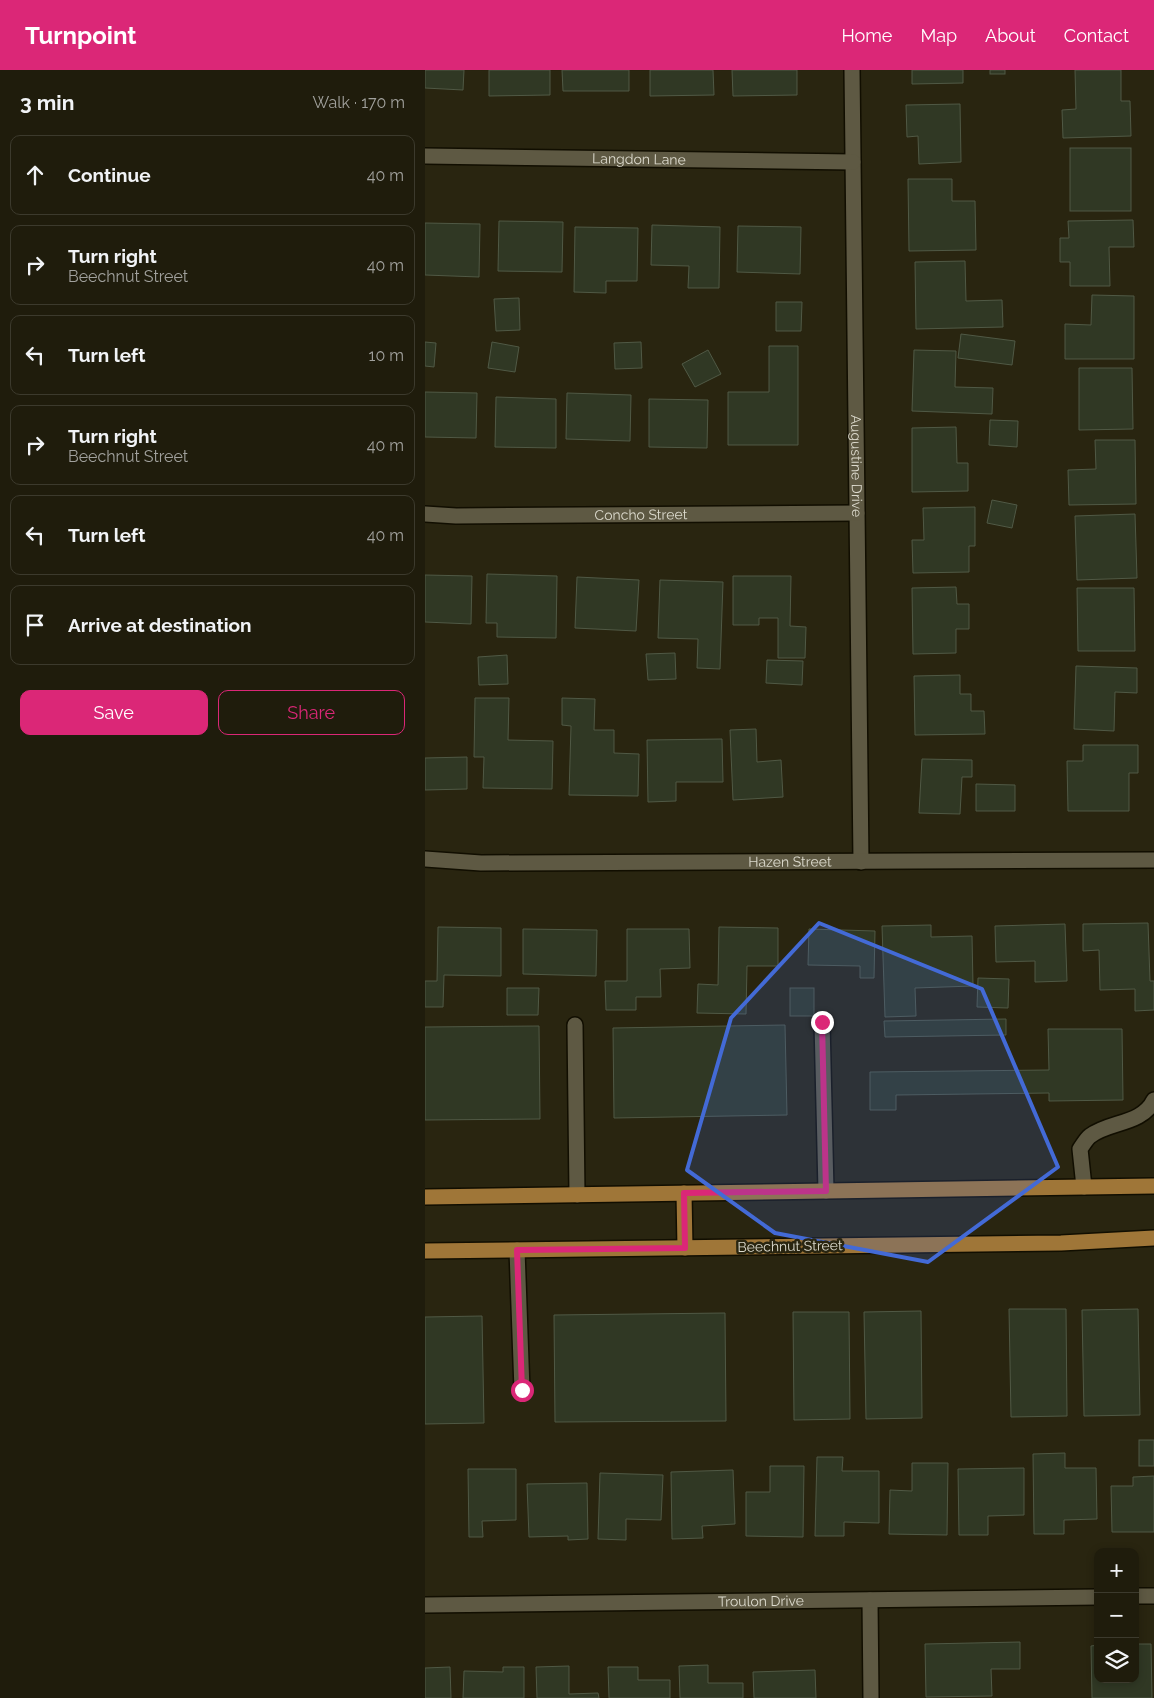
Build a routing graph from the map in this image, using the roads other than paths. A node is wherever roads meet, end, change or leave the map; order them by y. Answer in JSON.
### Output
{"nodes":[{"id":1,"x":852,"y":70,"type":"edge"},
{"id":2,"x":425,"y":156,"type":"edge"},
{"id":3,"x":853,"y":162,"type":"junction"},
{"id":4,"x":857,"y":513,"type":"junction"},
{"id":5,"x":425,"y":514,"type":"edge"},
{"id":6,"x":425,"y":860,"type":"edge"},
{"id":7,"x":1154,"y":860,"type":"edge"},
{"id":8,"x":861,"y":862,"type":"junction"},
{"id":9,"x":822,"y":1022,"type":"dead end"},
{"id":10,"x":575,"y":1025,"type":"dead end"},
{"id":11,"x":1153,"y":1106,"type":"edge"},
{"id":12,"x":1154,"y":1186,"type":"edge"},
{"id":13,"x":1084,"y":1187,"type":"junction"},
{"id":14,"x":826,"y":1191,"type":"junction"},
{"id":15,"x":684,"y":1193,"type":"junction"},
{"id":16,"x":577,"y":1194,"type":"junction"},
{"id":17,"x":425,"y":1197,"type":"edge"},
{"id":18,"x":1154,"y":1238,"type":"edge"},
{"id":19,"x":685,"y":1248,"type":"junction"},
{"id":20,"x":517,"y":1250,"type":"junction"},
{"id":21,"x":425,"y":1251,"type":"edge"},
{"id":22,"x":522,"y":1390,"type":"dead end"},
{"id":23,"x":1139,"y":1596,"type":"edge"},
{"id":24,"x":1154,"y":1596,"type":"edge"},
{"id":25,"x":1094,"y":1597,"type":"edge"},
{"id":26,"x":870,"y":1600,"type":"junction"},
{"id":27,"x":425,"y":1605,"type":"edge"},
{"id":28,"x":871,"y":1698,"type":"edge"}],
"edges":[{"from":1,"to":3,"type":"street","name":"Augustine Drive"},
{"from":2,"to":3,"type":"street","name":"Langdon Lane"},
{"from":3,"to":4,"type":"street","name":"Augustine Drive"},
{"from":4,"to":5,"type":"street","name":"Concho Street"},
{"from":4,"to":8,"type":"street","name":"Augustine Drive"},
{"from":6,"to":8,"type":"street","name":"Hazen Street"},
{"from":7,"to":8,"type":"street","name":"Hazen Street"},
{"from":9,"to":14,"type":"street"},
{"from":10,"to":16,"type":"street"},
{"from":11,"to":13,"type":"street"},
{"from":12,"to":13,"type":"main road"},
{"from":13,"to":14,"type":"main road"},
{"from":14,"to":15,"type":"main road"},
{"from":15,"to":16,"type":"main road"},
{"from":15,"to":19,"type":"main road"},
{"from":16,"to":17,"type":"main road"},
{"from":18,"to":19,"type":"main road","name":"Beechnut Street"},
{"from":19,"to":20,"type":"main road","name":"Beechnut Street"},
{"from":20,"to":21,"type":"main road","name":"Beechnut Street"},
{"from":20,"to":22,"type":"street"},
{"from":23,"to":24,"type":"street"},
{"from":25,"to":26,"type":"street","name":"Troulon Drive"},
{"from":26,"to":27,"type":"street","name":"Troulon Drive"},
{"from":26,"to":28,"type":"street"}]}
